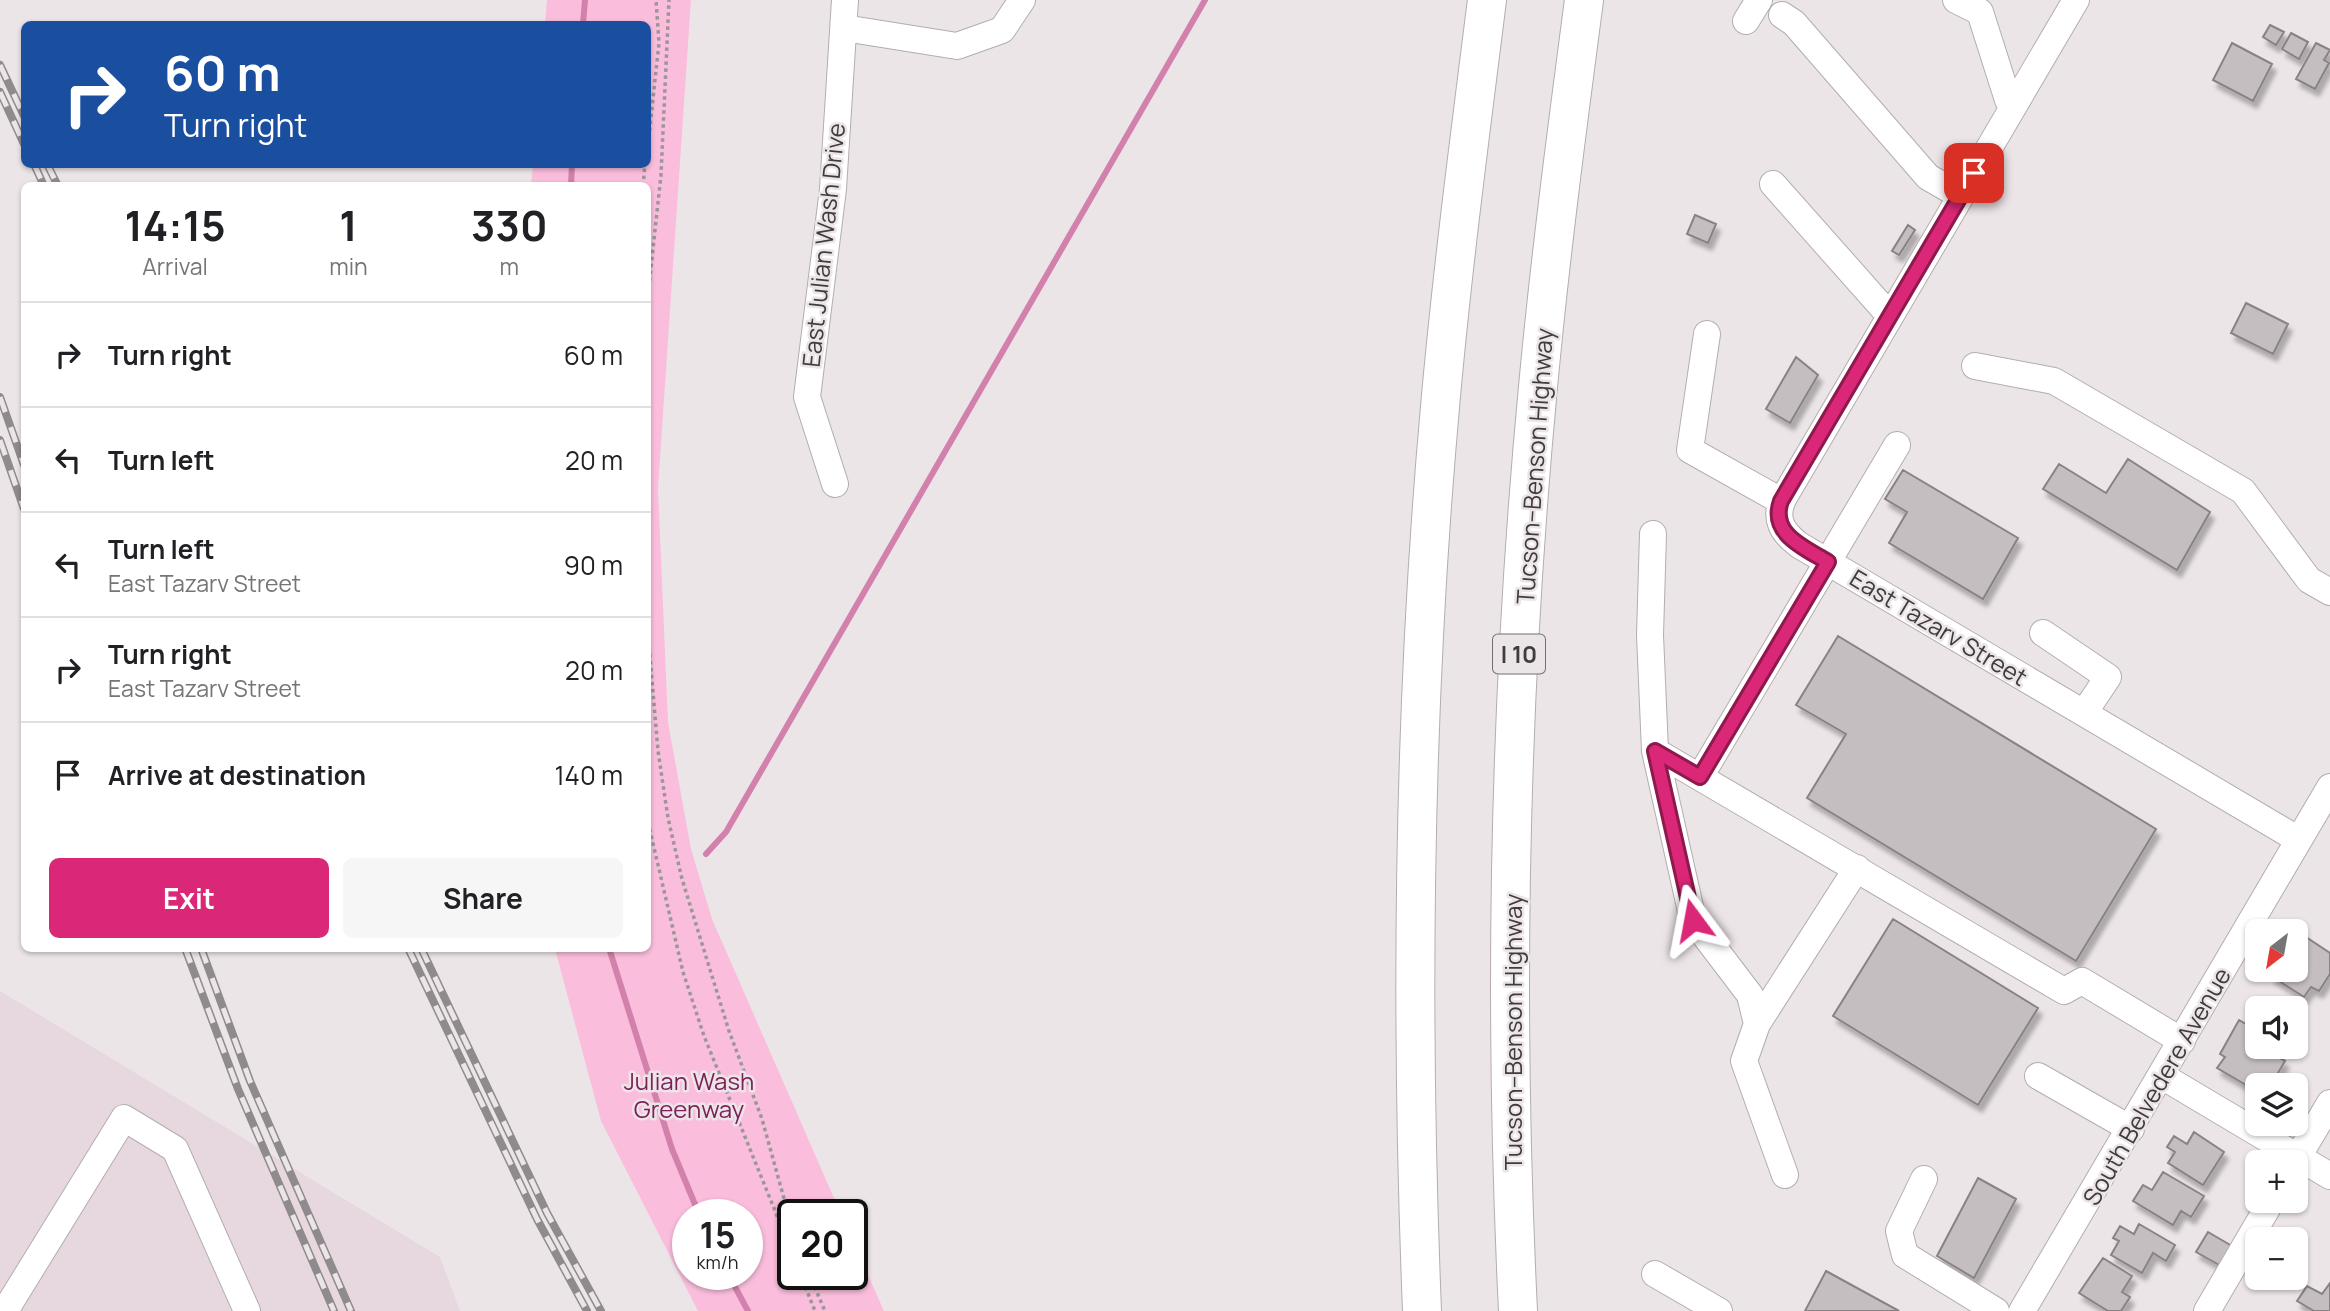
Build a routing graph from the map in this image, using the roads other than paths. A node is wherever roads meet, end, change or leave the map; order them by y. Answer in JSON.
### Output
{"nodes":[{"id":1,"x":845,"y":0,"type":"edge"},
{"id":2,"x":1022,"y":0,"type":"edge"},
{"id":3,"x":1487,"y":0,"type":"edge"},
{"id":4,"x":1584,"y":0,"type":"edge"},
{"id":5,"x":1956,"y":0,"type":"edge"},
{"id":6,"x":2076,"y":0,"type":"edge"},
{"id":7,"x":1782,"y":15,"type":"dead end"},
{"id":8,"x":844,"y":28,"type":"junction"},
{"id":9,"x":2015,"y":104,"type":"junction"},
{"id":10,"x":1773,"y":184,"type":"dead end"},
{"id":11,"x":1961,"y":196,"type":"junction"},
{"id":12,"x":1890,"y":316,"type":"junction"},
{"id":13,"x":1707,"y":334,"type":"dead end"},
{"id":14,"x":1975,"y":366,"type":"dead end"},
{"id":15,"x":1897,"y":445,"type":"dead end"},
{"id":16,"x":835,"y":484,"type":"dead end"},
{"id":17,"x":1781,"y":501,"type":"junction"},
{"id":18,"x":1653,"y":534,"type":"dead end"},
{"id":19,"x":1828,"y":562,"type":"junction"},
{"id":20,"x":2330,"y":592,"type":"edge"},
{"id":21,"x":2043,"y":633,"type":"dead end"},
{"id":22,"x":2084,"y":713,"type":"junction"},
{"id":23,"x":1655,"y":751,"type":"junction"},
{"id":24,"x":1700,"y":777,"type":"junction"},
{"id":25,"x":2330,"y":787,"type":"edge"},
{"id":26,"x":2299,"y":840,"type":"junction"},
{"id":27,"x":1857,"y":868,"type":"junction"},
{"id":28,"x":1757,"y":1024,"type":"junction"},
{"id":29,"x":2182,"y":1041,"type":"junction"},
{"id":30,"x":2038,"y":1076,"type":"dead end"},
{"id":31,"x":2162,"y":1076,"type":"junction"},
{"id":32,"x":2330,"y":1103,"type":"edge"},
{"id":33,"x":2131,"y":1129,"type":"junction"},
{"id":34,"x":2282,"y":1150,"type":"edge"},
{"id":35,"x":2302,"y":1150,"type":"edge"},
{"id":36,"x":2308,"y":1165,"type":"edge"},
{"id":37,"x":1785,"y":1174,"type":"dead end"},
{"id":38,"x":2330,"y":1176,"type":"edge"},
{"id":39,"x":1924,"y":1179,"type":"dead end"},
{"id":40,"x":2264,"y":1213,"type":"edge"},
{"id":41,"x":1655,"y":1273,"type":"dead end"},
{"id":42,"x":5,"y":1311,"type":"edge"},
{"id":43,"x":247,"y":1311,"type":"edge"},
{"id":44,"x":1422,"y":1311,"type":"edge"},
{"id":45,"x":1518,"y":1311,"type":"edge"},
{"id":46,"x":1719,"y":1311,"type":"edge"},
{"id":47,"x":1996,"y":1311,"type":"edge"},
{"id":48,"x":2022,"y":1311,"type":"edge"},
{"id":49,"x":2207,"y":1311,"type":"edge"}],
"edges":[{"from":1,"to":8,"type":"street","name":"East Julian Wash Drive"},
{"from":2,"to":8,"type":"street"},
{"from":3,"to":44,"type":"highway"},
{"from":4,"to":45,"type":"highway","name":"Tucson–Benson Highway","number":"I 10"},
{"from":5,"to":9,"type":"street"},
{"from":6,"to":9,"type":"street"},
{"from":7,"to":11,"type":"street"},
{"from":8,"to":16,"type":"street","name":"East Julian Wash Drive"},
{"from":9,"to":11,"type":"street"},
{"from":10,"to":12,"type":"street"},
{"from":11,"to":12,"type":"street"},
{"from":12,"to":17,"type":"street"},
{"from":13,"to":17,"type":"street"},
{"from":14,"to":20,"type":"street"},
{"from":15,"to":19,"type":"street"},
{"from":17,"to":19,"type":"street","name":"East Tazarv Street"},
{"from":18,"to":23,"type":"street"},
{"from":19,"to":22,"type":"street","name":"East Tazarv Street"},
{"from":19,"to":24,"type":"street"},
{"from":21,"to":22,"type":"street"},
{"from":22,"to":26,"type":"street","name":"East Tazarv Street"},
{"from":23,"to":24,"type":"street"},
{"from":23,"to":28,"type":"street"},
{"from":24,"to":27,"type":"street"},
{"from":25,"to":26,"type":"street","name":"South Belvedere Avenue"},
{"from":26,"to":29,"type":"street","name":"South Belvedere Avenue"},
{"from":27,"to":28,"type":"street"},
{"from":27,"to":29,"type":"street"},
{"from":28,"to":37,"type":"street"},
{"from":29,"to":31,"type":"street","name":"South Belvedere Avenue"},
{"from":30,"to":33,"type":"street"},
{"from":31,"to":33,"type":"street","name":"South Belvedere Avenue"},
{"from":31,"to":34,"type":"street"},
{"from":32,"to":35,"type":"street"},
{"from":33,"to":48,"type":"street","name":"South Belvedere Avenue"},
{"from":36,"to":38,"type":"street"},
{"from":39,"to":47,"type":"street"},
{"from":40,"to":49,"type":"street"},
{"from":41,"to":46,"type":"street"},
{"from":42,"to":43,"type":"street"}]}
